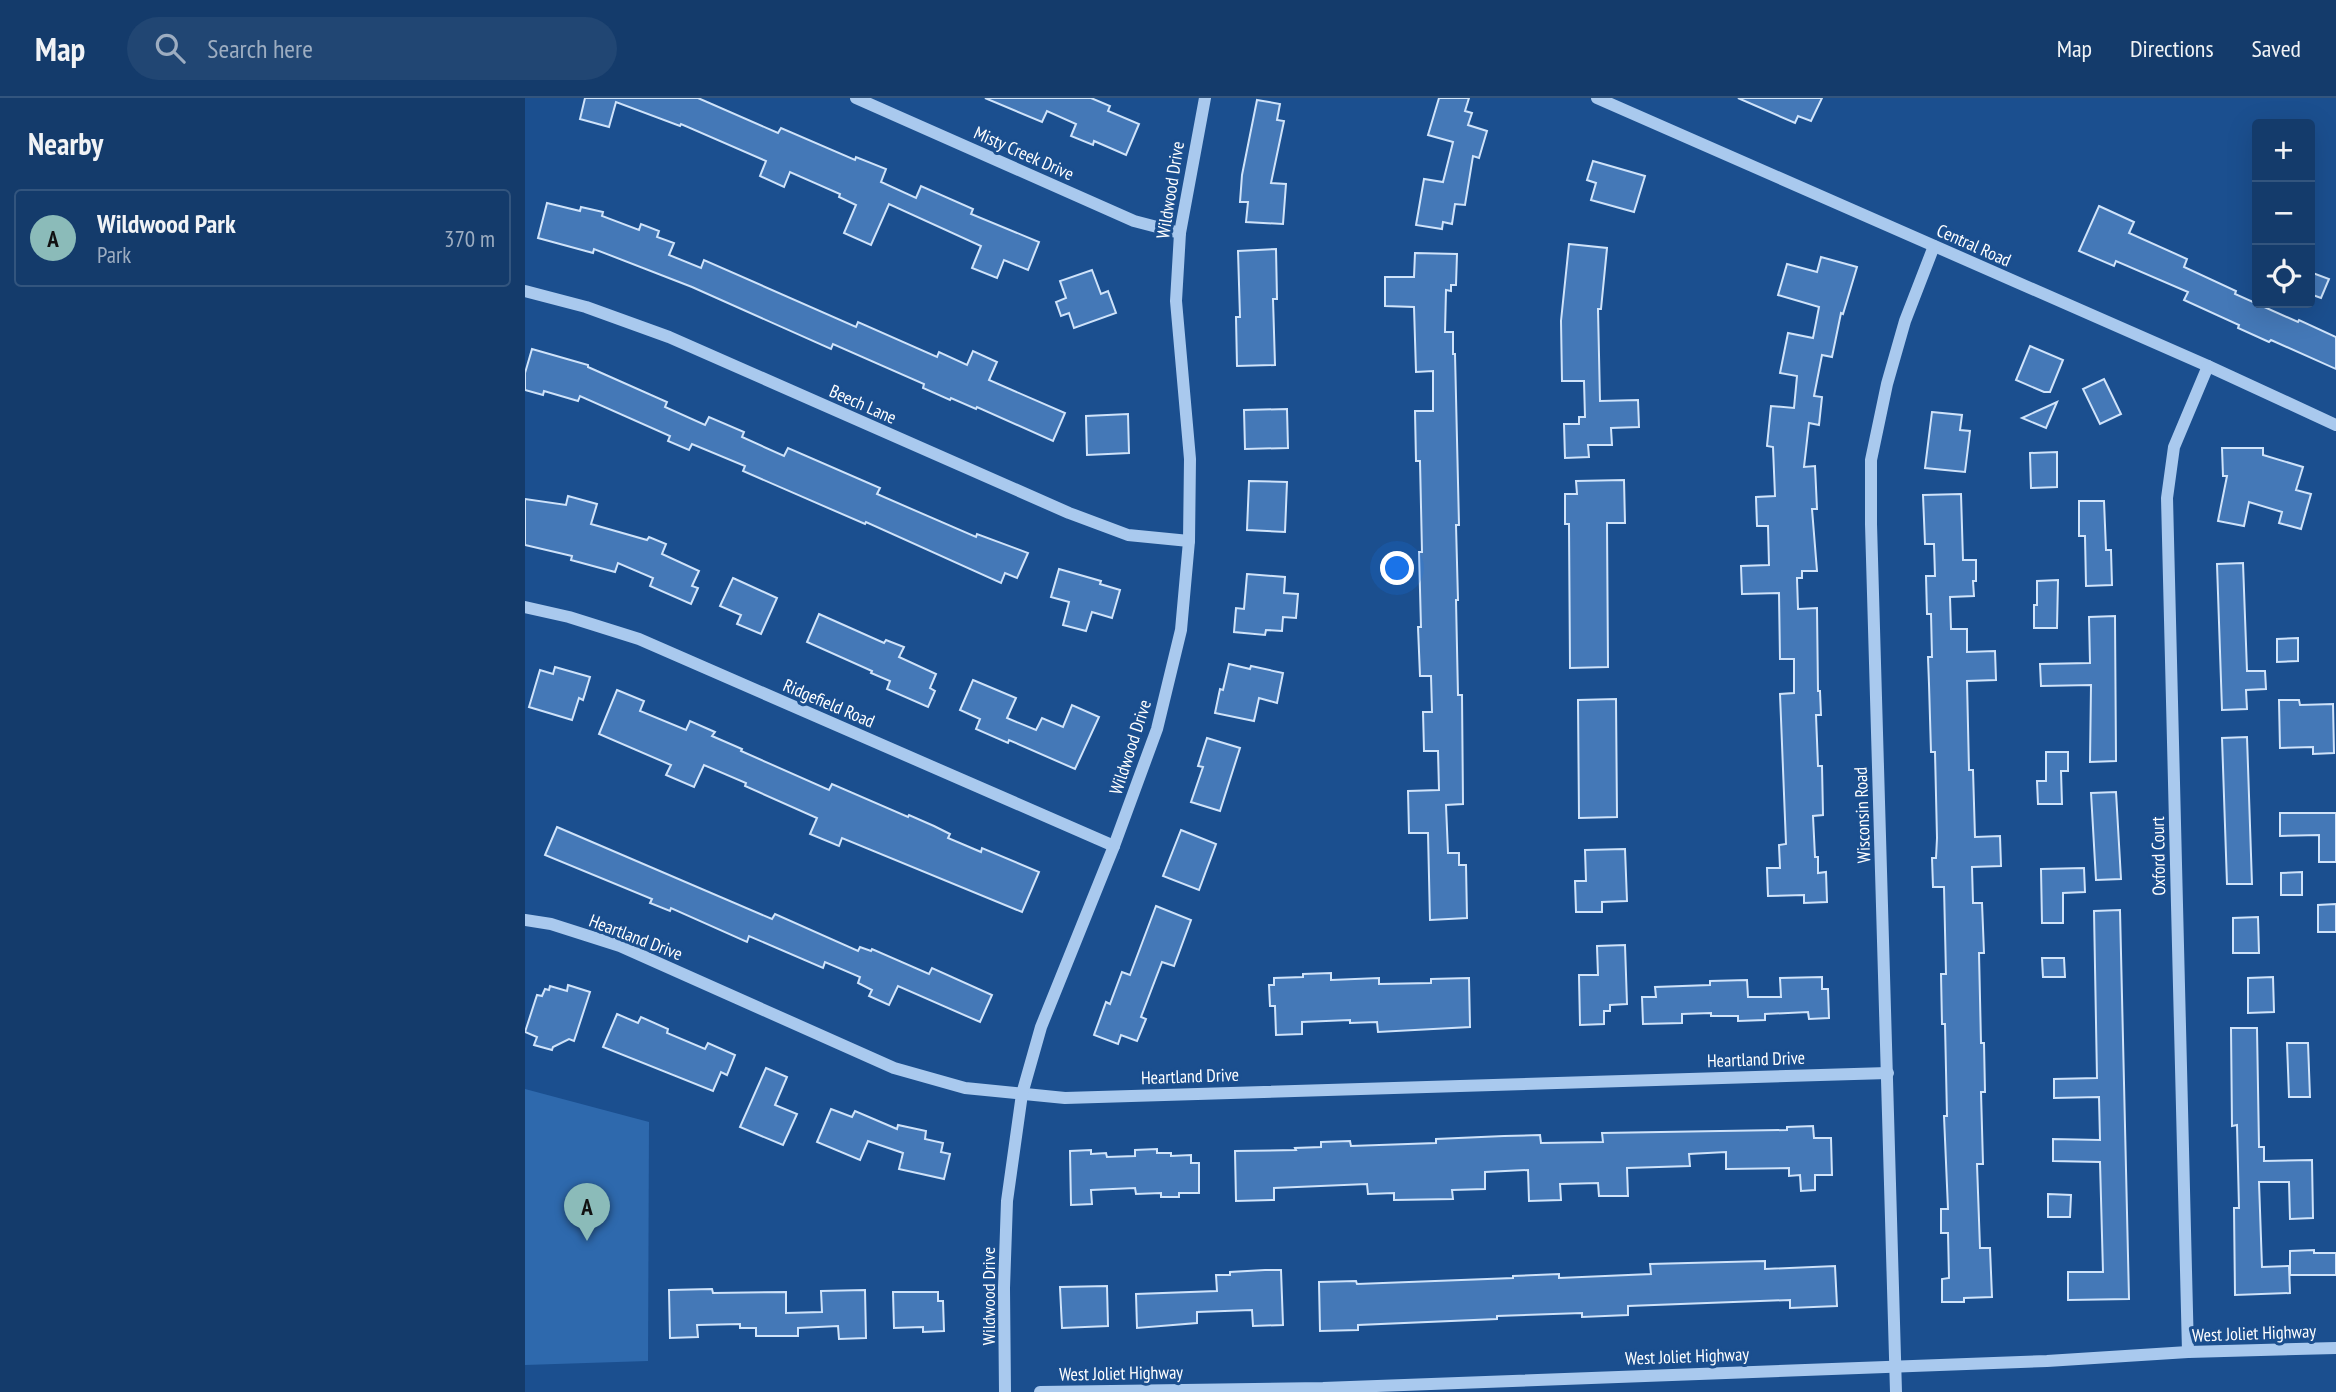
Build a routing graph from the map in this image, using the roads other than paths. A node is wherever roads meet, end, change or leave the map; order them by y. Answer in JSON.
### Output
{"nodes":[{"id":1,"x":856,"y":98,"type":"edge"},
{"id":2,"x":1205,"y":98,"type":"edge"},
{"id":3,"x":1597,"y":98,"type":"edge"},
{"id":4,"x":1180,"y":233,"type":"junction"},
{"id":5,"x":1934,"y":246,"type":"junction"},
{"id":6,"x":525,"y":291,"type":"edge"},
{"id":7,"x":2208,"y":366,"type":"junction"},
{"id":8,"x":2336,"y":425,"type":"edge"},
{"id":9,"x":1189,"y":541,"type":"junction"},
{"id":10,"x":525,"y":607,"type":"edge"},
{"id":11,"x":1114,"y":846,"type":"junction"},
{"id":12,"x":525,"y":920,"type":"edge"},
{"id":13,"x":1888,"y":1073,"type":"junction"},
{"id":14,"x":1022,"y":1094,"type":"junction"},
{"id":15,"x":2336,"y":1348,"type":"edge"},
{"id":16,"x":2188,"y":1352,"type":"junction"},
{"id":17,"x":1896,"y":1366,"type":"junction"},
{"id":18,"x":1323,"y":1390,"type":"edge"},
{"id":19,"x":1005,"y":1392,"type":"edge"},
{"id":20,"x":1040,"y":1392,"type":"edge"},
{"id":21,"x":1896,"y":1392,"type":"edge"}],
"edges":[{"from":1,"to":4,"type":"street","name":"Misty Creek Drive"},
{"from":2,"to":4,"type":"street","name":"Wildwood Drive"},
{"from":3,"to":5,"type":"street","name":"Central Road"},
{"from":4,"to":9,"type":"street","name":"Wildwood Drive"},
{"from":5,"to":7,"type":"street","name":"Central Road"},
{"from":5,"to":13,"type":"street","name":"Wisconsin Road"},
{"from":6,"to":9,"type":"street","name":"Beech Lane"},
{"from":7,"to":8,"type":"street","name":"Central Road"},
{"from":7,"to":16,"type":"street","name":"Oxford Court"},
{"from":9,"to":11,"type":"street","name":"Wildwood Drive"},
{"from":10,"to":11,"type":"street","name":"Ridgefield Road"},
{"from":11,"to":14,"type":"street","name":"Wildwood Drive"},
{"from":12,"to":14,"type":"street","name":"Heartland Drive"},
{"from":13,"to":14,"type":"street","name":"Heartland Drive"},
{"from":13,"to":17,"type":"street","name":"Wisconsin Road"},
{"from":14,"to":19,"type":"street","name":"Wildwood Drive"},
{"from":15,"to":16,"type":"street","name":"West Joliet Highway"},
{"from":16,"to":17,"type":"street","name":"West Joliet Highway"},
{"from":17,"to":18,"type":"street","name":"West Joliet Highway"},
{"from":17,"to":21,"type":"street","name":"Wisconsin Road"},
{"from":18,"to":20,"type":"street","name":"West Joliet Highway"}]}
